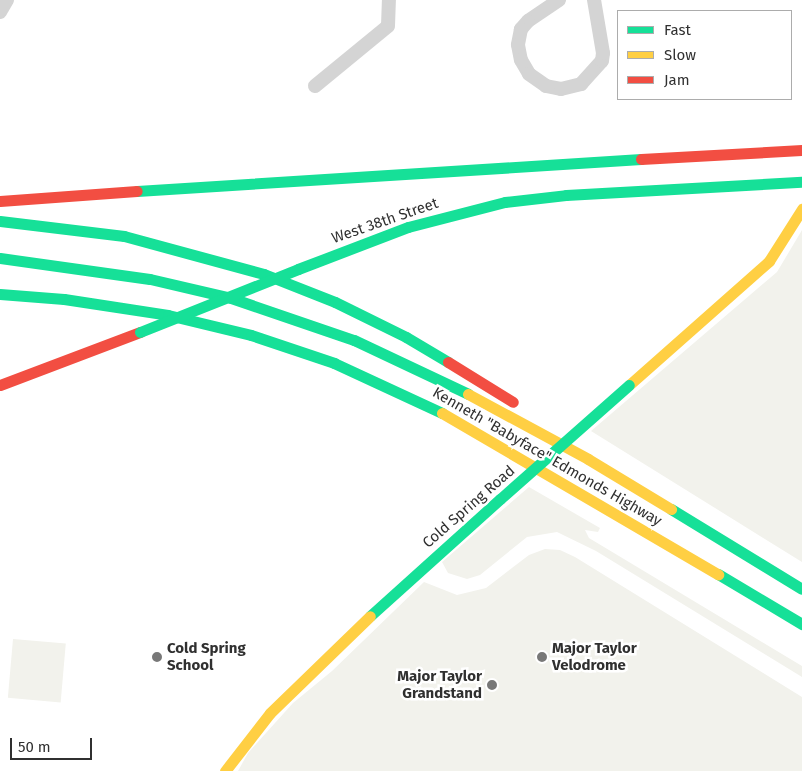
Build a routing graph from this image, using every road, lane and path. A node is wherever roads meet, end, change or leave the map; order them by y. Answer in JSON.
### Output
{"nodes":[{"id":1,"x":6,"y":0,"type":"edge"},
{"id":2,"x":389,"y":0,"type":"edge"},
{"id":3,"x":559,"y":0,"type":"edge"},
{"id":4,"x":594,"y":0,"type":"edge"},
{"id":5,"x":0,"y":12,"type":"edge"},
{"id":6,"x":315,"y":86,"type":"dead end"},
{"id":7,"x":802,"y":150,"type":"edge"},
{"id":8,"x":802,"y":182,"type":"edge"},
{"id":9,"x":0,"y":201,"type":"edge"},
{"id":10,"x":802,"y":210,"type":"edge"},
{"id":11,"x":0,"y":221,"type":"edge"},
{"id":12,"x":0,"y":258,"type":"edge"},
{"id":13,"x":0,"y":294,"type":"edge"},
{"id":14,"x":0,"y":385,"type":"edge"},
{"id":15,"x":588,"y":459,"type":"junction"},
{"id":16,"x":802,"y":589,"type":"edge"},
{"id":17,"x":802,"y":624,"type":"edge"},
{"id":18,"x":225,"y":771,"type":"edge"}],
"edges":[{"from":1,"to":5,"type":"street"},
{"from":2,"to":6,"type":"street"},
{"from":3,"to":4,"type":"street"},
{"from":7,"to":9,"type":"main road"},
{"from":8,"to":14,"type":"main road","name":"West 38th Street","bridge":true},
{"from":10,"to":18,"type":"main road","name":"Cold Spring Road","bridge":true},
{"from":11,"to":15,"type":"main road"},
{"from":12,"to":15,"type":"main road","name":"Kenneth \"Babyface\" Edmonds Highway"},
{"from":13,"to":17,"type":"main road","name":"Kenneth \"Babyface\" Edmonds Highway"},
{"from":15,"to":16,"type":"main road","name":"Kenneth \"Babyface\" Edmonds Highway"}]}
